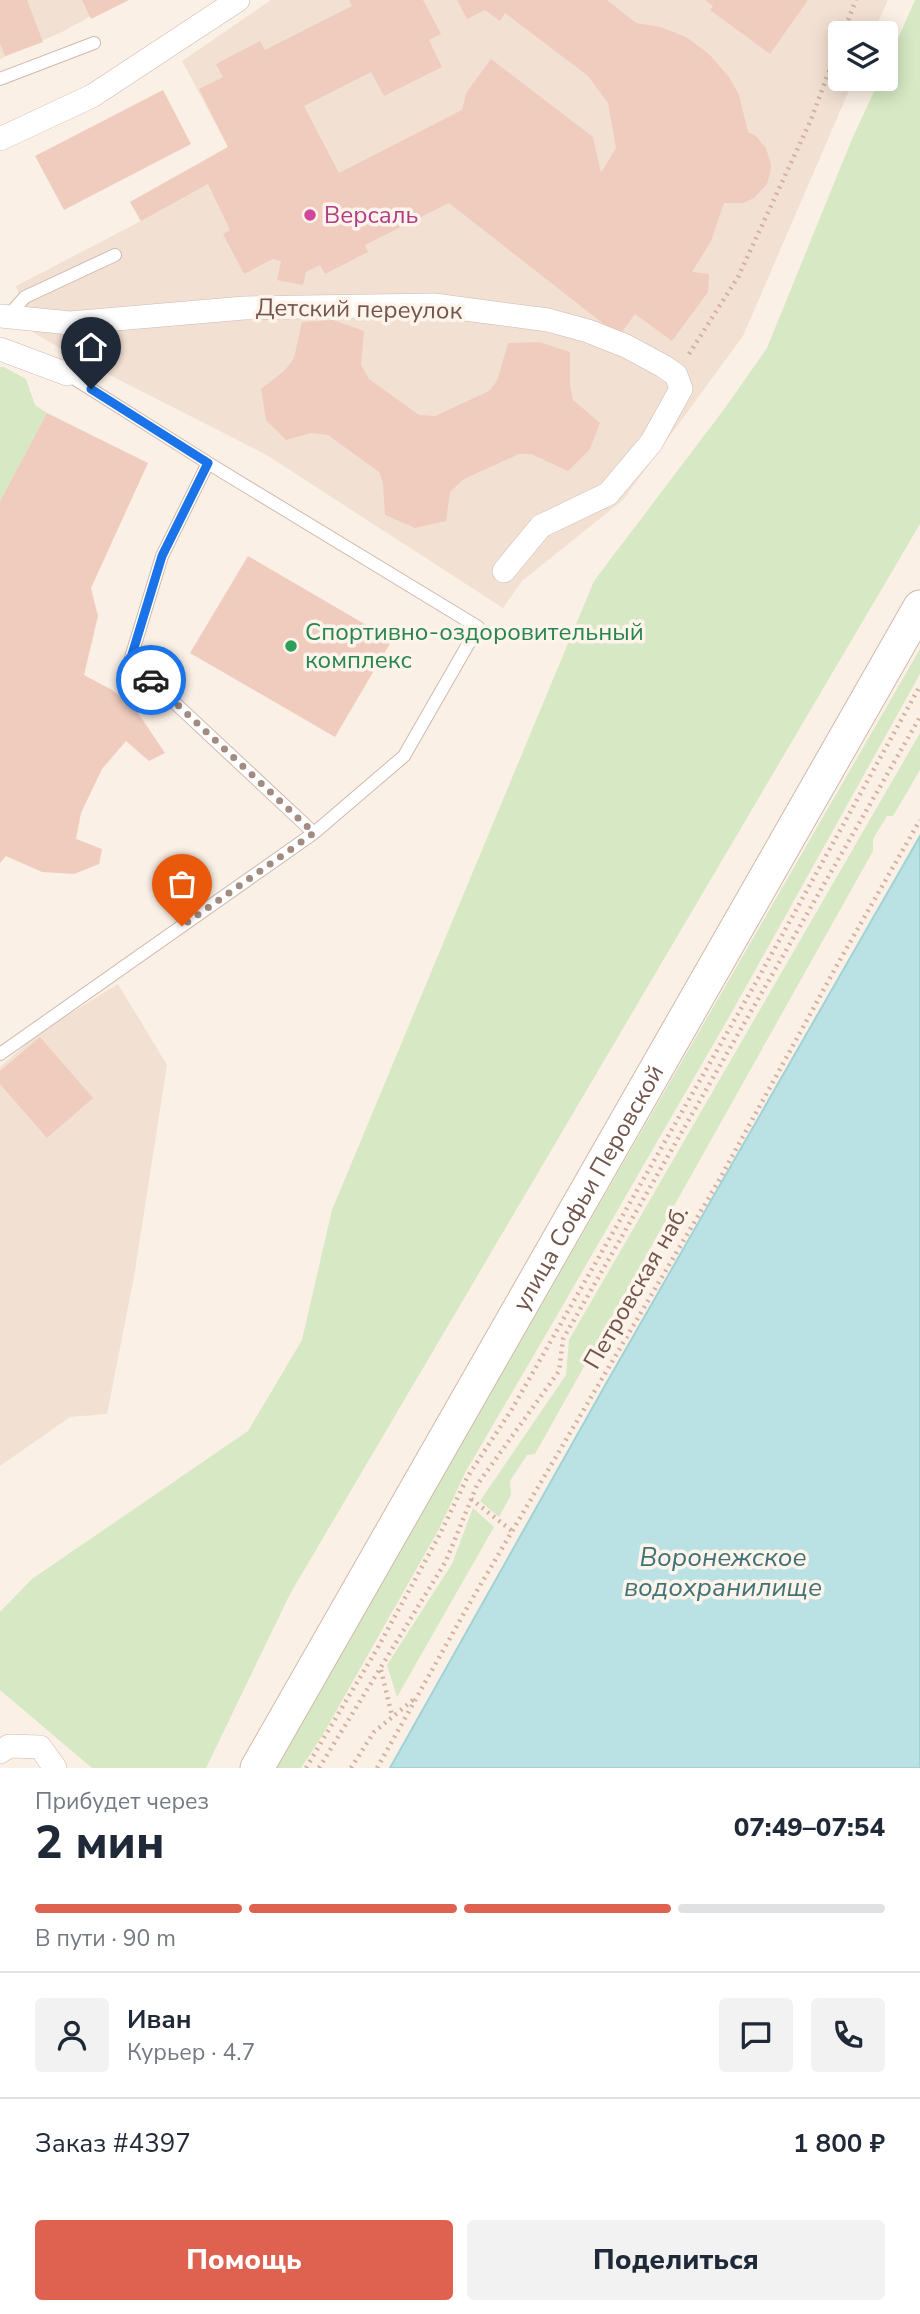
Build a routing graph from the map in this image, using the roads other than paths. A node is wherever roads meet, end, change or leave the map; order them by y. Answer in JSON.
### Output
{"nodes":[{"id":1,"x":238,"y":0,"type":"edge"},
{"id":2,"x":94,"y":43,"type":"dead end"},
{"id":3,"x":0,"y":79,"type":"edge"},
{"id":4,"x":0,"y":139,"type":"edge"},
{"id":5,"x":115,"y":255,"type":"dead end"},
{"id":6,"x":3,"y":317,"type":"edge"},
{"id":7,"x":0,"y":349,"type":"edge"},
{"id":8,"x":67,"y":374,"type":"joint"},
{"id":9,"x":208,"y":463,"type":"junction"},
{"id":10,"x":504,"y":571,"type":"dead end"},
{"id":11,"x":920,"y":607,"type":"edge"},
{"id":12,"x":314,"y":833,"type":"junction"},
{"id":13,"x":0,"y":1054,"type":"edge"},
{"id":14,"x":0,"y":1752,"type":"edge"},
{"id":15,"x":55,"y":1768,"type":"edge"},
{"id":16,"x":257,"y":1768,"type":"edge"}],
"edges":[{"from":1,"to":4,"type":"street"},
{"from":2,"to":3,"type":"lane"},
{"from":5,"to":6,"type":"lane"},
{"from":6,"to":10,"type":"street","name":"Детский переулок"},
{"from":7,"to":8,"type":"street"},
{"from":8,"to":9,"type":"lane"},
{"from":9,"to":12,"type":"lane"},
{"from":9,"to":12,"type":"lane"},
{"from":11,"to":16,"type":"main road","name":"улица Софьи Перовской"},
{"from":12,"to":13,"type":"lane"},
{"from":14,"to":15,"type":"street"}]}
